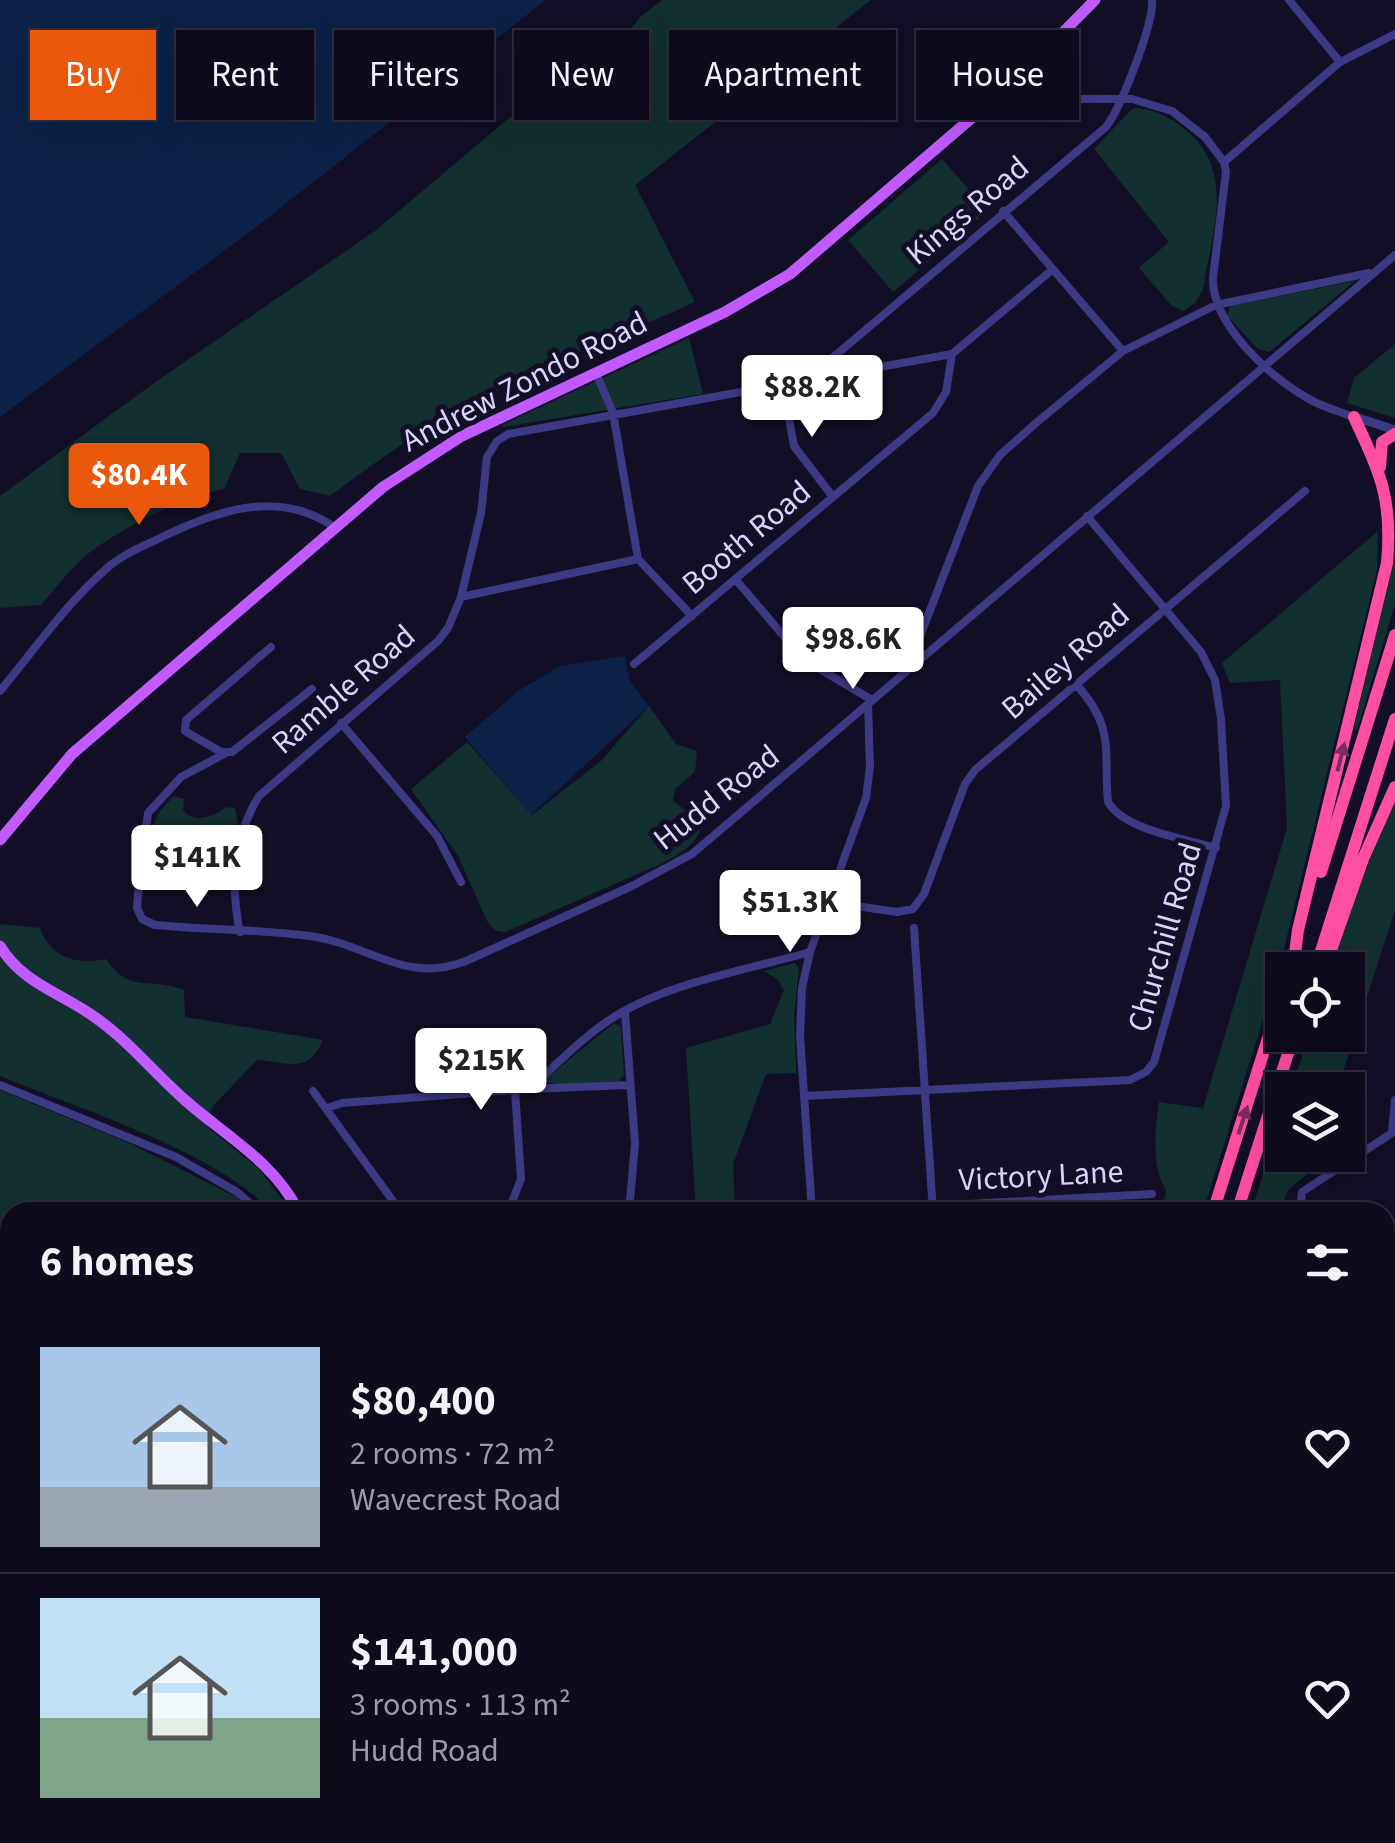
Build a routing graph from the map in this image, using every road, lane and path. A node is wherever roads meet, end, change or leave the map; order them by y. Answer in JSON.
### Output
{"nodes":[{"id":1,"x":1095,"y":0,"type":"edge"},
{"id":2,"x":1152,"y":0,"type":"edge"},
{"id":3,"x":1289,"y":0,"type":"edge"},
{"id":4,"x":1065,"y":30,"type":"edge"},
{"id":5,"x":1395,"y":34,"type":"edge"},
{"id":6,"x":1340,"y":62,"type":"junction"},
{"id":7,"x":1079,"y":99,"type":"edge"},
{"id":8,"x":1121,"y":100,"type":"junction"},
{"id":9,"x":969,"y":120,"type":"edge"},
{"id":10,"x":1224,"y":162,"type":"junction"},
{"id":11,"x":1003,"y":210,"type":"junction"},
{"id":12,"x":1395,"y":255,"type":"edge"},
{"id":13,"x":1053,"y":269,"type":"junction"},
{"id":14,"x":1375,"y":272,"type":"junction"},
{"id":15,"x":1216,"y":305,"type":"junction"},
{"id":16,"x":1123,"y":351,"type":"junction"},
{"id":17,"x":952,"y":354,"type":"junction"},
{"id":18,"x":1265,"y":365,"type":"junction"},
{"id":19,"x":596,"y":373,"type":"junction"},
{"id":20,"x":803,"y":382,"type":"junction"},
{"id":21,"x":784,"y":386,"type":"junction"},
{"id":22,"x":613,"y":414,"type":"junction"},
{"id":23,"x":1354,"y":417,"type":"junction"},
{"id":24,"x":1395,"y":432,"type":"edge"},
{"id":25,"x":1381,"y":475,"type":"junction"},
{"id":26,"x":1305,"y":491,"type":"dead end"},
{"id":27,"x":833,"y":496,"type":"junction"},
{"id":28,"x":1087,"y":516,"type":"junction"},
{"id":29,"x":334,"y":528,"type":"junction"},
{"id":30,"x":638,"y":559,"type":"junction"},
{"id":31,"x":736,"y":581,"type":"junction"},
{"id":32,"x":461,"y":597,"type":"junction"},
{"id":33,"x":1166,"y":608,"type":"junction"},
{"id":34,"x":692,"y":616,"type":"junction"},
{"id":35,"x":1395,"y":635,"type":"edge"},
{"id":36,"x":271,"y":647,"type":"dead end"},
{"id":37,"x":634,"y":664,"type":"dead end"},
{"id":38,"x":907,"y":669,"type":"junction"},
{"id":39,"x":1076,"y":684,"type":"junction"},
{"id":40,"x":312,"y":689,"type":"dead end"},
{"id":41,"x":0,"y":691,"type":"edge"},
{"id":42,"x":870,"y":702,"type":"junction"},
{"id":43,"x":1395,"y":719,"type":"edge"},
{"id":44,"x":341,"y":724,"type":"junction"},
{"id":45,"x":226,"y":752,"type":"junction"},
{"id":46,"x":1395,"y":787,"type":"edge"},
{"id":47,"x":0,"y":840,"type":"edge"},
{"id":48,"x":1216,"y":848,"type":"junction"},
{"id":49,"x":462,"y":882,"type":"dead end"},
{"id":50,"x":829,"y":902,"type":"junction"},
{"id":51,"x":914,"y":928,"type":"dead end"},
{"id":52,"x":240,"y":932,"type":"junction"},
{"id":53,"x":0,"y":946,"type":"edge"},
{"id":54,"x":810,"y":952,"type":"junction"},
{"id":55,"x":1295,"y":952,"type":"edge"},
{"id":56,"x":1296,"y":952,"type":"edge"},
{"id":57,"x":1321,"y":952,"type":"edge"},
{"id":58,"x":1330,"y":952,"type":"edge"},
{"id":59,"x":625,"y":1012,"type":"junction"},
{"id":60,"x":1265,"y":1048,"type":"edge"},
{"id":61,"x":1289,"y":1052,"type":"edge"},
{"id":62,"x":629,"y":1085,"type":"junction"},
{"id":63,"x":0,"y":1086,"type":"edge"},
{"id":64,"x":528,"y":1089,"type":"junction"},
{"id":65,"x":925,"y":1090,"type":"junction"},
{"id":66,"x":515,"y":1091,"type":"junction"},
{"id":67,"x":312,"y":1092,"type":"dead end"},
{"id":68,"x":804,"y":1096,"type":"junction"},
{"id":69,"x":1395,"y":1100,"type":"edge"},
{"id":70,"x":327,"y":1108,"type":"junction"},
{"id":71,"x":1394,"y":1132,"type":"edge"},
{"id":72,"x":1152,"y":1194,"type":"dead end"},
{"id":73,"x":1049,"y":1200,"type":"joint"},
{"id":74,"x":248,"y":1202,"type":"edge"},
{"id":75,"x":293,"y":1202,"type":"edge"},
{"id":76,"x":394,"y":1202,"type":"edge"},
{"id":77,"x":512,"y":1202,"type":"edge"},
{"id":78,"x":630,"y":1202,"type":"edge"},
{"id":79,"x":811,"y":1202,"type":"edge"},
{"id":80,"x":933,"y":1202,"type":"edge"},
{"id":81,"x":1023,"y":1202,"type":"edge"},
{"id":82,"x":1217,"y":1202,"type":"edge"},
{"id":83,"x":1240,"y":1202,"type":"edge"},
{"id":84,"x":1301,"y":1202,"type":"edge"}],
"edges":[{"from":1,"to":4,"type":"main road","name":"Andrew Zondo Road"},
{"from":2,"to":8,"type":"street","name":"Kings Road"},
{"from":3,"to":6,"type":"street"},
{"from":5,"to":6,"type":"street"},
{"from":6,"to":10,"type":"street"},
{"from":7,"to":8,"type":"street"},
{"from":8,"to":10,"type":"street"},
{"from":8,"to":11,"type":"street","name":"Kings Road"},
{"from":9,"to":19,"type":"main road","name":"Andrew Zondo Road"},
{"from":10,"to":15,"type":"street"},
{"from":11,"to":13,"type":"street"},
{"from":11,"to":20,"type":"street","name":"Kings Road"},
{"from":12,"to":14,"type":"street","name":"Hudd Road"},
{"from":13,"to":16,"type":"street"},
{"from":13,"to":17,"type":"street"},
{"from":14,"to":15,"type":"street"},
{"from":14,"to":18,"type":"street","name":"Hudd Road"},
{"from":15,"to":16,"type":"street"},
{"from":15,"to":18,"type":"street"},
{"from":16,"to":38,"type":"street"},
{"from":17,"to":20,"type":"street"},
{"from":17,"to":27,"type":"street","name":"Booth Road"},
{"from":18,"to":23,"type":"street"},
{"from":18,"to":28,"type":"street","name":"Hudd Road"},
{"from":19,"to":22,"type":"street"},
{"from":19,"to":29,"type":"main road","name":"Andrew Zondo Road"},
{"from":20,"to":21,"type":"street"},
{"from":21,"to":22,"type":"street"},
{"from":21,"to":27,"type":"street"},
{"from":22,"to":30,"type":"street"},
{"from":22,"to":32,"type":"street","name":"Ramble Road"},
{"from":23,"to":24,"type":"street"},
{"from":23,"to":25,"type":"highway"},
{"from":24,"to":25,"type":"highway"},
{"from":55,"to":25,"type":"highway","one_way":true},
{"from":26,"to":33,"type":"street","name":"Bailey Road"},
{"from":27,"to":31,"type":"street","name":"Booth Road"},
{"from":28,"to":33,"type":"street","name":"Churchill Road"},
{"from":28,"to":38,"type":"street","name":"Hudd Road"},
{"from":29,"to":41,"type":"street"},
{"from":29,"to":47,"type":"main road","name":"Andrew Zondo Road"},
{"from":30,"to":32,"type":"street"},
{"from":30,"to":34,"type":"street"},
{"from":31,"to":34,"type":"street","name":"Booth Road"},
{"from":31,"to":42,"type":"street"},
{"from":32,"to":44,"type":"street","name":"Ramble Road"},
{"from":33,"to":39,"type":"street","name":"Bailey Road"},
{"from":33,"to":48,"type":"street","name":"Churchill Road"},
{"from":34,"to":37,"type":"street","name":"Booth Road"},
{"from":35,"to":56,"type":"highway"},
{"from":36,"to":45,"type":"street"},
{"from":38,"to":42,"type":"street","name":"Hudd Road"},
{"from":39,"to":48,"type":"street"},
{"from":39,"to":50,"type":"street","name":"Bailey Road"},
{"from":40,"to":45,"type":"street"},
{"from":42,"to":50,"type":"street"},
{"from":42,"to":52,"type":"street","name":"Hudd Road"},
{"from":43,"to":57,"type":"highway"},
{"from":44,"to":49,"type":"street"},
{"from":44,"to":52,"type":"street","name":"Ramble Road"},
{"from":45,"to":52,"type":"street","name":"Hudd Road"},
{"from":46,"to":58,"type":"highway"},
{"from":48,"to":65,"type":"street","name":"Churchill Road"},
{"from":50,"to":54,"type":"street"},
{"from":51,"to":65,"type":"street"},
{"from":53,"to":75,"type":"main road"},
{"from":54,"to":59,"type":"street"},
{"from":54,"to":68,"type":"street"},
{"from":59,"to":62,"type":"street"},
{"from":59,"to":64,"type":"street"},
{"from":82,"to":60,"type":"highway","one_way":true},
{"from":61,"to":83,"type":"highway"},
{"from":62,"to":64,"type":"street"},
{"from":62,"to":78,"type":"street"},
{"from":63,"to":74,"type":"street"},
{"from":64,"to":66,"type":"street"},
{"from":65,"to":68,"type":"street","name":"Churchill Road"},
{"from":65,"to":80,"type":"street"},
{"from":66,"to":70,"type":"street"},
{"from":66,"to":77,"type":"street"},
{"from":67,"to":70,"type":"street"},
{"from":68,"to":79,"type":"street"},
{"from":69,"to":71,"type":"street"},
{"from":70,"to":76,"type":"street"},
{"from":71,"to":84,"type":"street"},
{"from":72,"to":73,"type":"street","name":"Victory Lane"},
{"from":73,"to":81,"type":"street","name":"Victory Lane"}]}
